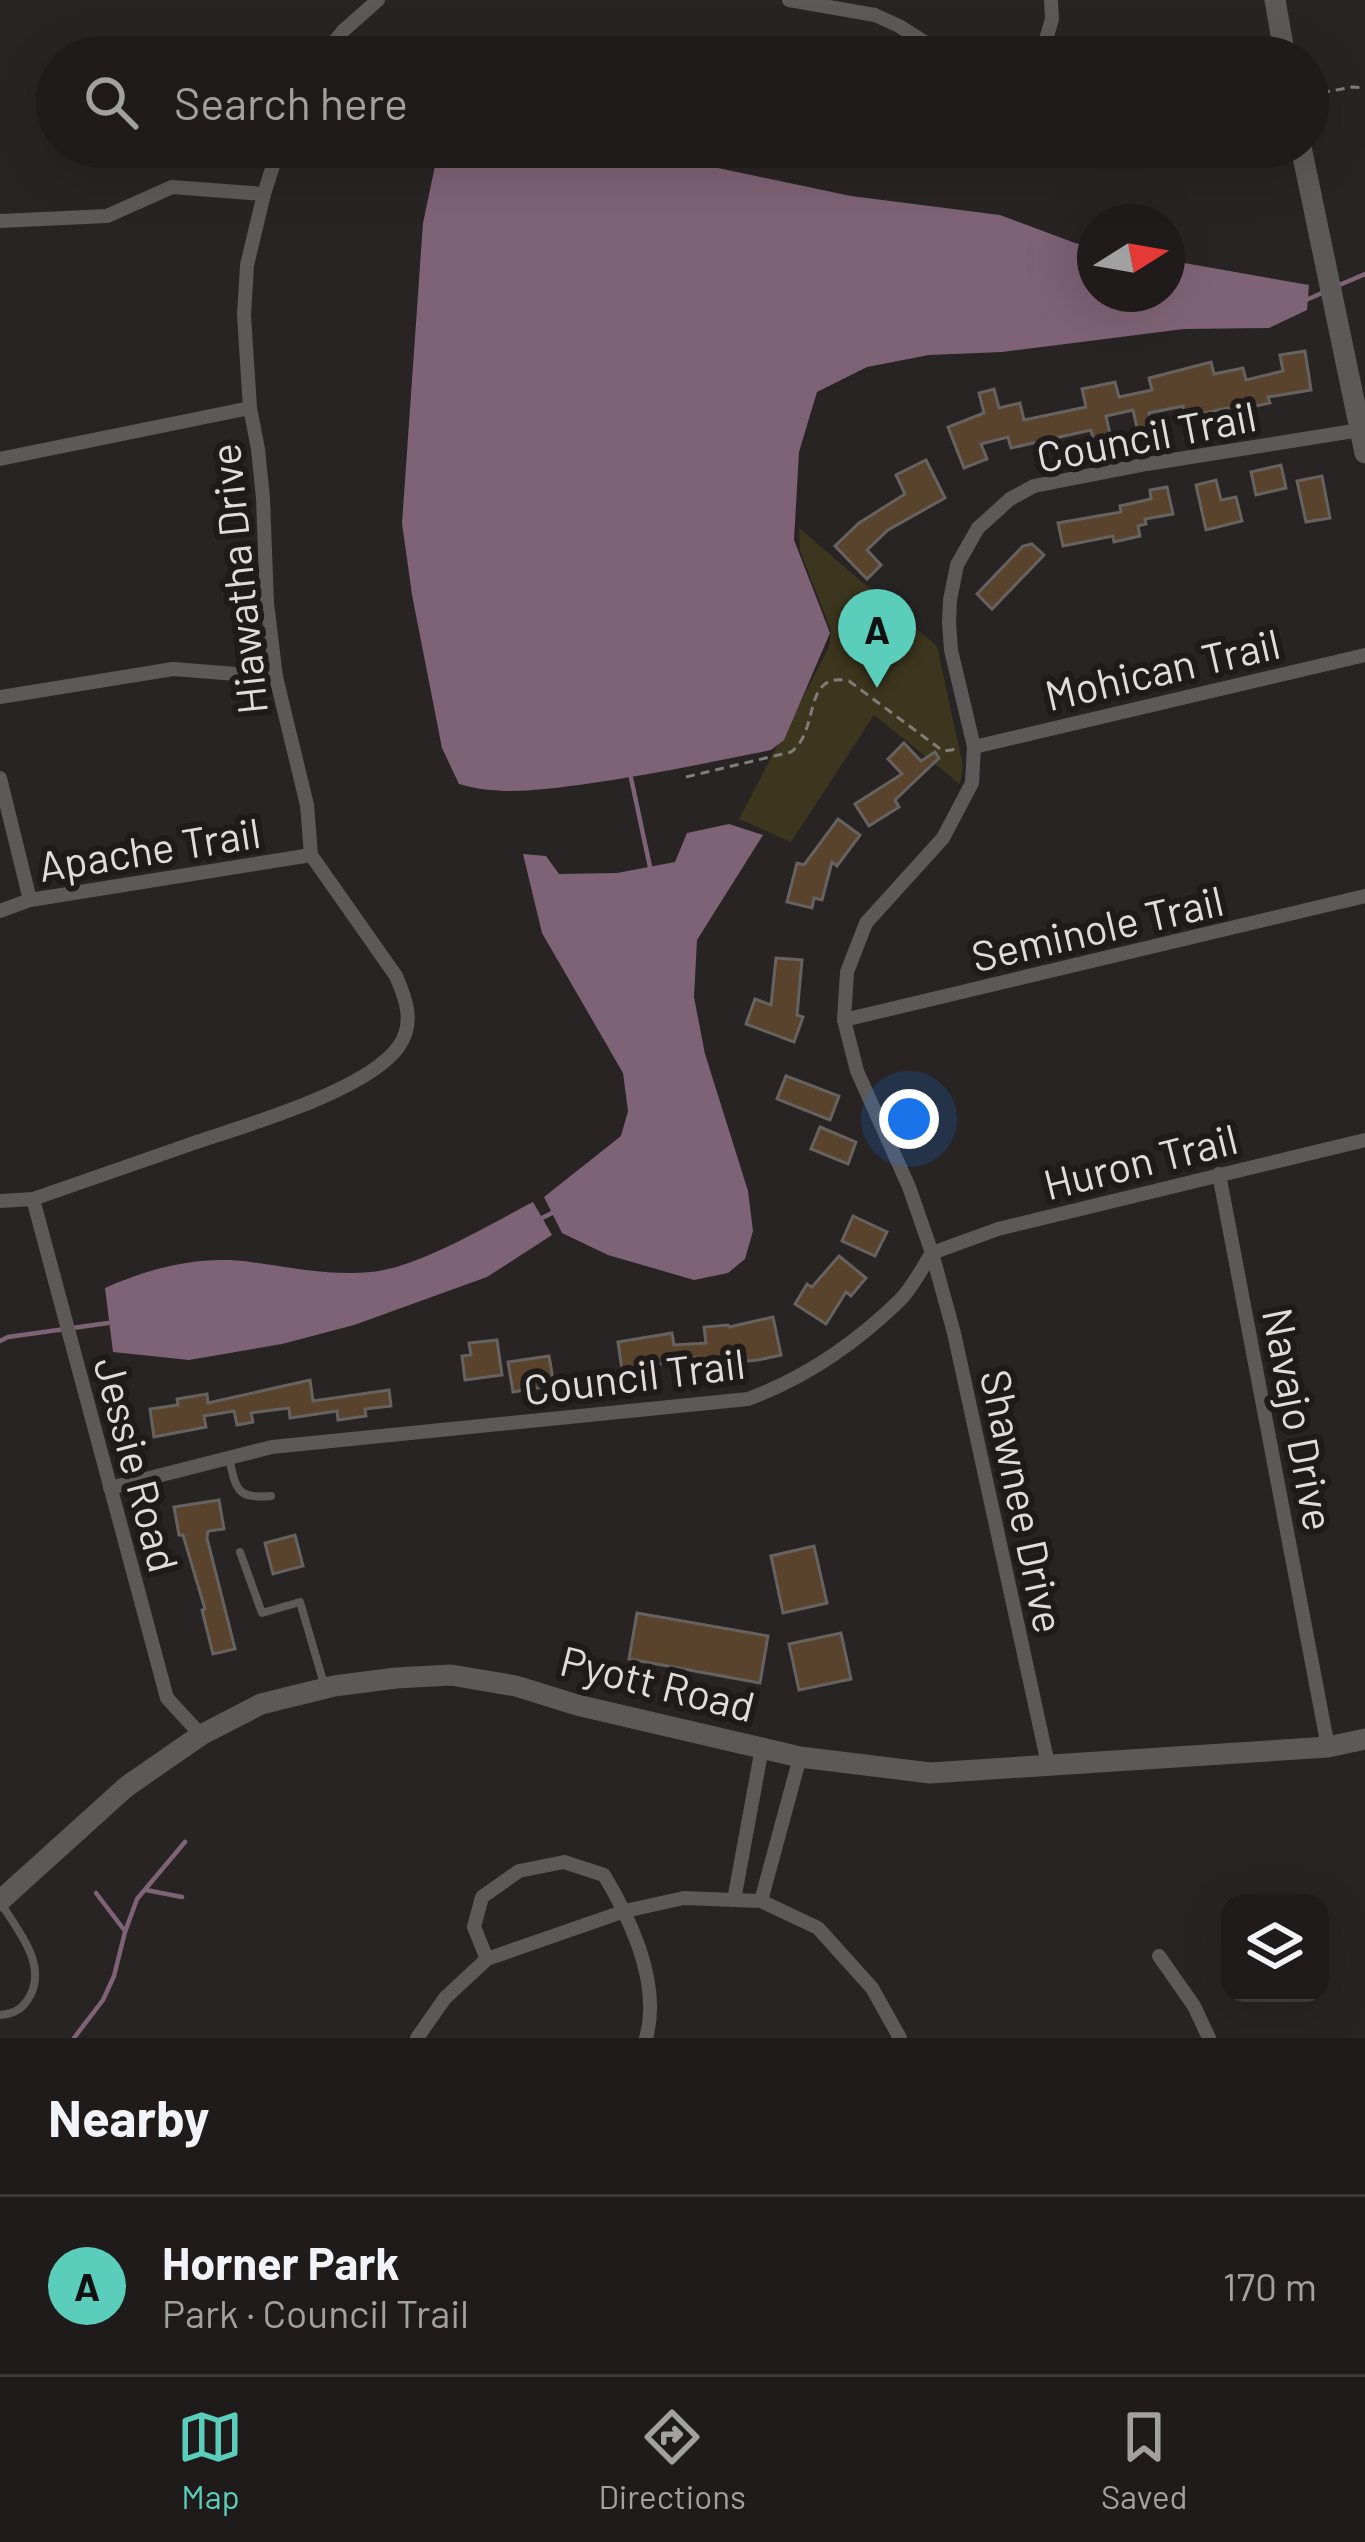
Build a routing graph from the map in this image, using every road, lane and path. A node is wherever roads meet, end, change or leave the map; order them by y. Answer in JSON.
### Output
{"nodes":[{"id":1,"x":379,"y":0,"type":"edge"},
{"id":2,"x":789,"y":0,"type":"edge"},
{"id":3,"x":1051,"y":0,"type":"edge"},
{"id":4,"x":1275,"y":0,"type":"edge"},
{"id":5,"x":339,"y":36,"type":"edge"},
{"id":6,"x":914,"y":36,"type":"edge"},
{"id":7,"x":1047,"y":36,"type":"edge"},
{"id":8,"x":1281,"y":36,"type":"edge"},
{"id":9,"x":1365,"y":88,"type":"edge"},
{"id":10,"x":1329,"y":91,"type":"edge"},
{"id":11,"x":272,"y":168,"type":"edge"},
{"id":12,"x":1305,"y":168,"type":"edge"},
{"id":13,"x":264,"y":194,"type":"junction"},
{"id":14,"x":0,"y":221,"type":"edge"},
{"id":15,"x":250,"y":408,"type":"junction"},
{"id":16,"x":1360,"y":430,"type":"junction"},
{"id":17,"x":1365,"y":453,"type":"edge"},
{"id":18,"x":0,"y":460,"type":"edge"},
{"id":19,"x":1365,"y":655,"type":"edge"},
{"id":20,"x":276,"y":677,"type":"junction"},
{"id":21,"x":0,"y":697,"type":"edge"},
{"id":22,"x":974,"y":747,"type":"junction"},
{"id":23,"x":686,"y":777,"type":"dead end"},
{"id":24,"x":0,"y":778,"type":"edge"},
{"id":25,"x":311,"y":855,"type":"junction"},
{"id":26,"x":1365,"y":896,"type":"edge"},
{"id":27,"x":30,"y":900,"type":"junction"},
{"id":28,"x":0,"y":911,"type":"edge"},
{"id":29,"x":844,"y":1020,"type":"junction"},
{"id":30,"x":1365,"y":1140,"type":"edge"},
{"id":31,"x":1219,"y":1174,"type":"junction"},
{"id":32,"x":33,"y":1199,"type":"junction"},
{"id":33,"x":0,"y":1201,"type":"edge"},
{"id":34,"x":932,"y":1253,"type":"junction"},
{"id":35,"x":229,"y":1458,"type":"junction"},
{"id":36,"x":110,"y":1488,"type":"junction"},
{"id":37,"x":271,"y":1496,"type":"dead end"},
{"id":38,"x":240,"y":1552,"type":"dead end"},
{"id":39,"x":325,"y":1688,"type":"junction"},
{"id":40,"x":201,"y":1735,"type":"junction"},
{"id":41,"x":1365,"y":1739,"type":"edge"},
{"id":42,"x":762,"y":1748,"type":"junction"},
{"id":43,"x":1328,"y":1748,"type":"junction"},
{"id":44,"x":800,"y":1757,"type":"junction"},
{"id":45,"x":1048,"y":1763,"type":"junction"},
{"id":46,"x":734,"y":1900,"type":"junction"},
{"id":47,"x":0,"y":1901,"type":"edge"},
{"id":48,"x":760,"y":1901,"type":"junction"},
{"id":49,"x":626,"y":1911,"type":"junction"},
{"id":50,"x":1159,"y":1956,"type":"dead end"},
{"id":51,"x":487,"y":1959,"type":"junction"},
{"id":52,"x":0,"y":2015,"type":"edge"},
{"id":53,"x":417,"y":2038,"type":"edge"},
{"id":54,"x":646,"y":2038,"type":"edge"},
{"id":55,"x":900,"y":2038,"type":"edge"},
{"id":56,"x":1209,"y":2038,"type":"edge"}],
"edges":[{"from":1,"to":5,"type":"street"},
{"from":2,"to":6,"type":"street"},
{"from":3,"to":7,"type":"street"},
{"from":4,"to":8,"type":"street"},
{"from":9,"to":10,"type":"path"},
{"from":11,"to":13,"type":"street","name":"Hiawatha Drive"},
{"from":12,"to":16,"type":"street"},
{"from":13,"to":14,"type":"street"},
{"from":13,"to":15,"type":"street","name":"Hiawatha Drive"},
{"from":15,"to":18,"type":"street"},
{"from":15,"to":20,"type":"street","name":"Hiawatha Drive"},
{"from":16,"to":17,"type":"street"},
{"from":16,"to":22,"type":"street","name":"Council Trail"},
{"from":19,"to":22,"type":"street","name":"Mohican Trail"},
{"from":20,"to":21,"type":"street"},
{"from":20,"to":25,"type":"street","name":"Hiawatha Drive"},
{"from":22,"to":23,"type":"path"},
{"from":22,"to":29,"type":"street","name":"Council Trail"},
{"from":24,"to":27,"type":"street"},
{"from":25,"to":27,"type":"street","name":"Apache Trail"},
{"from":25,"to":32,"type":"street","name":"Hiawatha Drive"},
{"from":26,"to":29,"type":"street","name":"Seminole Trail"},
{"from":27,"to":28,"type":"street","name":"Apache Trail"},
{"from":29,"to":34,"type":"street","name":"Council Trail"},
{"from":30,"to":31,"type":"street","name":"Huron Trail"},
{"from":31,"to":34,"type":"street","name":"Huron Trail"},
{"from":31,"to":43,"type":"street","name":"Navajo Drive"},
{"from":32,"to":33,"type":"street","name":"Hiawatha Drive"},
{"from":32,"to":36,"type":"street","name":"Jessie Road"},
{"from":34,"to":35,"type":"street","name":"Council Trail"},
{"from":34,"to":45,"type":"street","name":"Shawnee Drive"},
{"from":35,"to":36,"type":"street","name":"Council Trail"},
{"from":35,"to":37,"type":"lane"},
{"from":36,"to":40,"type":"street","name":"Jessie Road"},
{"from":38,"to":39,"type":"lane"},
{"from":39,"to":40,"type":"street","name":"Pyott Road"},
{"from":39,"to":42,"type":"street","name":"Pyott Road"},
{"from":40,"to":47,"type":"street","name":"Pyott Road"},
{"from":41,"to":43,"type":"street","name":"Pyott Road"},
{"from":42,"to":44,"type":"street","name":"Pyott Road"},
{"from":42,"to":46,"type":"street"},
{"from":43,"to":45,"type":"street","name":"Pyott Road"},
{"from":44,"to":45,"type":"street","name":"Pyott Road"},
{"from":44,"to":48,"type":"street"},
{"from":46,"to":48,"type":"street"},
{"from":46,"to":49,"type":"street"},
{"from":47,"to":52,"type":"lane"},
{"from":48,"to":55,"type":"street"},
{"from":49,"to":51,"type":"street"},
{"from":49,"to":51,"type":"street"},
{"from":49,"to":54,"type":"street"},
{"from":50,"to":56,"type":"street"},
{"from":51,"to":53,"type":"street"}]}
